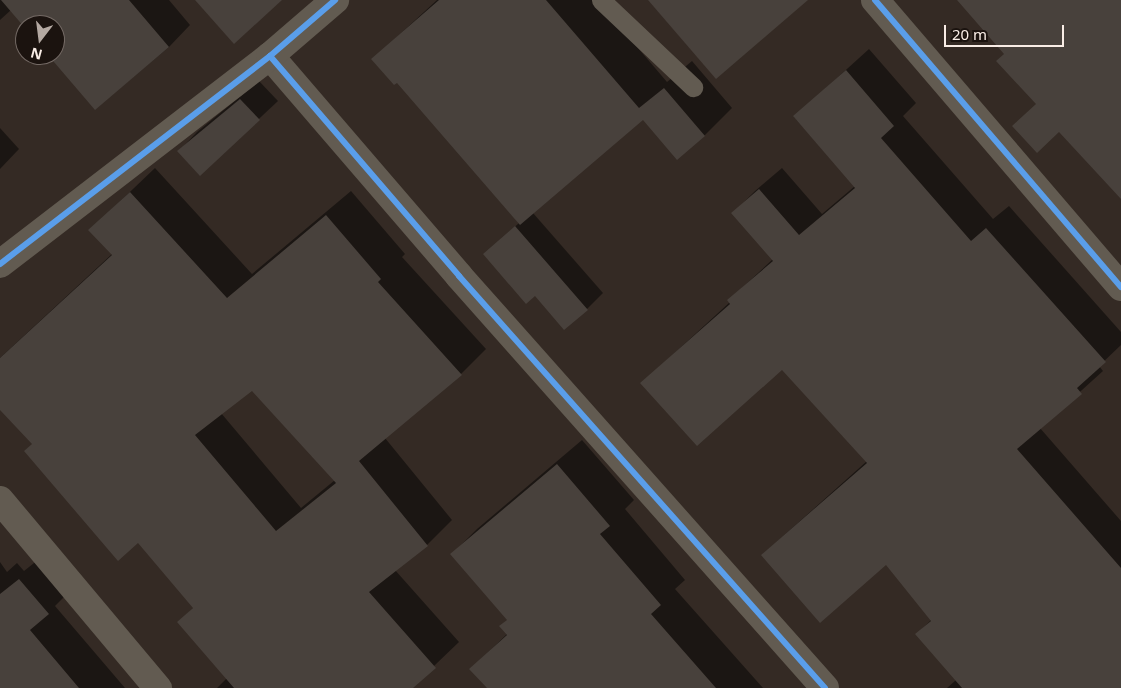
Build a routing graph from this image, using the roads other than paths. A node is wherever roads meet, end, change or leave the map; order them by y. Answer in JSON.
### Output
{"nodes":[{"id":1,"x":335,"y":0,"type":"edge"},
{"id":2,"x":601,"y":0,"type":"edge"},
{"id":3,"x":875,"y":0,"type":"edge"},
{"id":4,"x":270,"y":56,"type":"junction"},
{"id":5,"x":693,"y":87,"type":"dead end"},
{"id":6,"x":0,"y":264,"type":"edge"},
{"id":7,"x":1121,"y":287,"type":"edge"},
{"id":8,"x":0,"y":500,"type":"edge"},
{"id":9,"x":158,"y":688,"type":"edge"},
{"id":10,"x":825,"y":688,"type":"edge"}],
"edges":[{"from":1,"to":4,"type":"street"},
{"from":2,"to":5,"type":"lane"},
{"from":3,"to":7,"type":"street"},
{"from":4,"to":6,"type":"street"},
{"from":4,"to":10,"type":"street"},
{"from":8,"to":9,"type":"street"}]}
